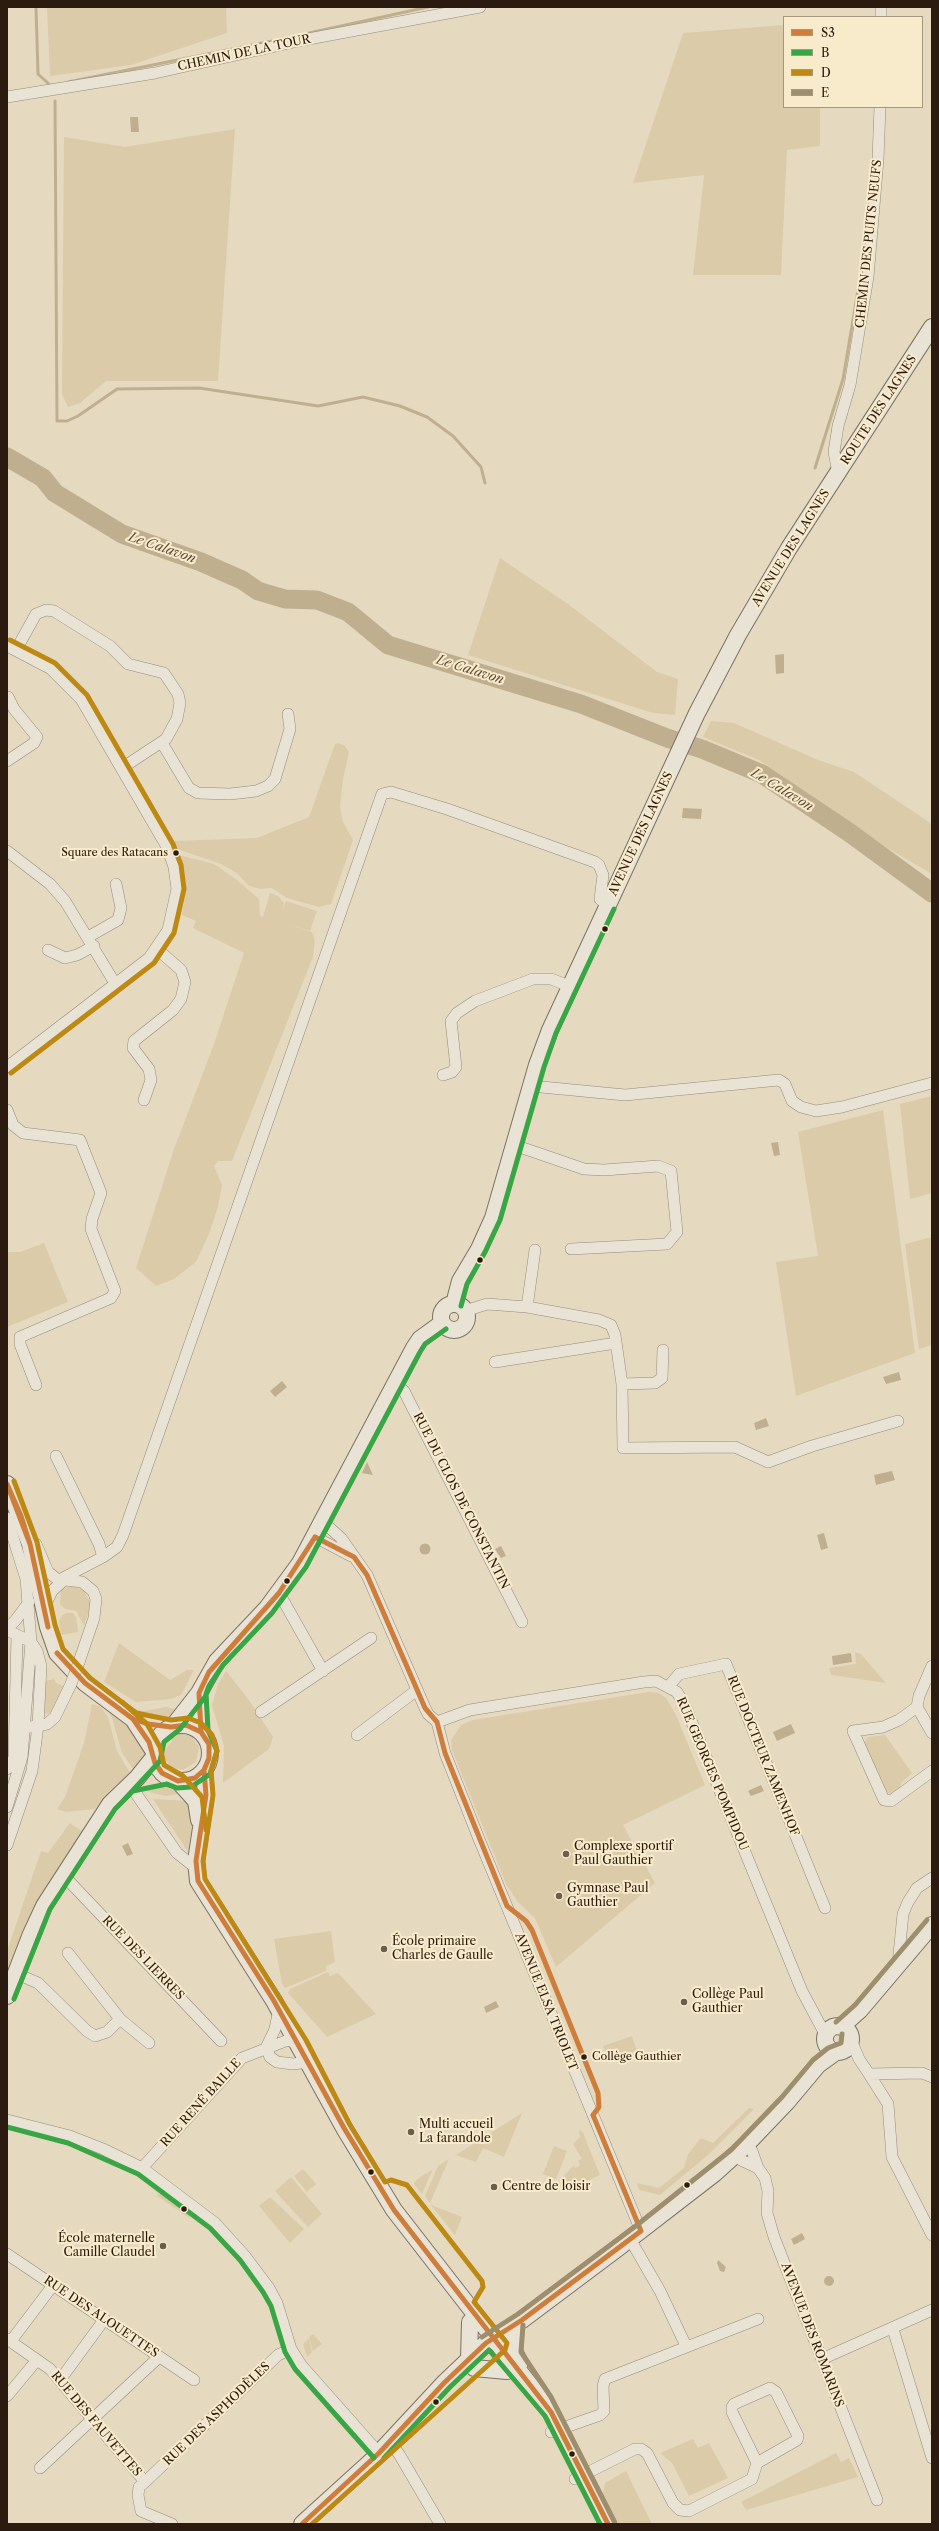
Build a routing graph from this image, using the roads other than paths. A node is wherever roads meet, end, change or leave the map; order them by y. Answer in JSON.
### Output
{"nodes":[{"id":1,"x":480,"y":7,"type":"edge"},
{"id":2,"x":7,"y":97,"type":"edge"},
{"id":3,"x":880,"y":108,"type":"edge"},
{"id":4,"x":932,"y":327,"type":"edge"},
{"id":5,"x":838,"y":473,"type":"junction"},
{"id":6,"x":12,"y":648,"type":"edge"},
{"id":7,"x":8,"y":697,"type":"edge"},
{"id":8,"x":288,"y":714,"type":"dead end"},
{"id":9,"x":162,"y":743,"type":"junction"},
{"id":10,"x":7,"y":761,"type":"edge"},
{"id":11,"x":122,"y":768,"type":"junction"},
{"id":12,"x":7,"y":851,"type":"edge"},
{"id":13,"x":116,"y":884,"type":"dead end"},
{"id":14,"x":608,"y":906,"type":"junction"},
{"id":15,"x":91,"y":942,"type":"junction"},
{"id":16,"x":157,"y":949,"type":"junction"},
{"id":17,"x":48,"y":950,"type":"dead end"},
{"id":18,"x":116,"y":985,"type":"junction"},
{"id":19,"x":569,"y":986,"type":"junction"},
{"id":20,"x":7,"y":1067,"type":"edge"},
{"id":21,"x":443,"y":1075,"type":"dead end"},
{"id":22,"x":932,"y":1083,"type":"edge"},
{"id":23,"x":531,"y":1086,"type":"junction"},
{"id":24,"x":144,"y":1100,"type":"dead end"},
{"id":25,"x":7,"y":1110,"type":"edge"},
{"id":26,"x":514,"y":1145,"type":"junction"},
{"id":27,"x":571,"y":1249,"type":"dead end"},
{"id":28,"x":535,"y":1250,"type":"dead end"},
{"id":29,"x":528,"y":1306,"type":"junction"},
{"id":30,"x":460,"y":1308,"type":"junction"},
{"id":31,"x":442,"y":1323,"type":"junction"},
{"id":32,"x":616,"y":1343,"type":"junction"},
{"id":33,"x":663,"y":1350,"type":"dead end"},
{"id":34,"x":495,"y":1362,"type":"dead end"},
{"id":35,"x":394,"y":1384,"type":"junction"},
{"id":36,"x":622,"y":1384,"type":"junction"},
{"id":37,"x":36,"y":1385,"type":"dead end"},
{"id":38,"x":898,"y":1421,"type":"dead end"},
{"id":39,"x":56,"y":1456,"type":"dead end"},
{"id":40,"x":7,"y":1484,"type":"edge"},
{"id":41,"x":7,"y":1518,"type":"edge"},
{"id":42,"x":323,"y":1522,"type":"junction"},
{"id":43,"x":24,"y":1526,"type":"junction"},
{"id":44,"x":315,"y":1538,"type":"junction"},
{"id":45,"x":354,"y":1557,"type":"junction"},
{"id":46,"x":98,"y":1560,"type":"junction"},
{"id":47,"x":63,"y":1579,"type":"junction"},
{"id":48,"x":90,"y":1588,"type":"junction"},
{"id":49,"x":280,"y":1593,"type":"junction"},
{"id":50,"x":29,"y":1602,"type":"junction"},
{"id":51,"x":44,"y":1608,"type":"junction"},
{"id":52,"x":522,"y":1622,"type":"dead end"},
{"id":53,"x":7,"y":1629,"type":"edge"},
{"id":54,"x":17,"y":1635,"type":"junction"},
{"id":55,"x":371,"y":1638,"type":"dead end"},
{"id":56,"x":31,"y":1642,"type":"junction"},
{"id":57,"x":932,"y":1666,"type":"edge"},
{"id":58,"x":323,"y":1671,"type":"junction"},
{"id":59,"x":18,"y":1679,"type":"edge"},
{"id":60,"x":669,"y":1686,"type":"junction"},
{"id":61,"x":40,"y":1690,"type":"junction"},
{"id":62,"x":417,"y":1690,"type":"junction"},
{"id":63,"x":199,"y":1693,"type":"junction"},
{"id":64,"x":917,"y":1707,"type":"junction"},
{"id":65,"x":261,"y":1712,"type":"dead end"},
{"id":66,"x":133,"y":1719,"type":"junction"},
{"id":67,"x":437,"y":1722,"type":"junction"},
{"id":68,"x":38,"y":1726,"type":"junction"},
{"id":69,"x":172,"y":1726,"type":"junction"},
{"id":70,"x":26,"y":1728,"type":"junction"},
{"id":71,"x":201,"y":1732,"type":"junction"},
{"id":72,"x":932,"y":1733,"type":"edge"},
{"id":73,"x":356,"y":1735,"type":"dead end"},
{"id":74,"x":154,"y":1754,"type":"junction"},
{"id":75,"x":7,"y":1769,"type":"edge"},
{"id":76,"x":204,"y":1770,"type":"junction"},
{"id":77,"x":932,"y":1771,"type":"edge"},
{"id":78,"x":172,"y":1779,"type":"junction"},
{"id":79,"x":130,"y":1785,"type":"junction"},
{"id":80,"x":7,"y":1807,"type":"edge"},
{"id":81,"x":200,"y":1827,"type":"junction"},
{"id":82,"x":7,"y":1845,"type":"edge"},
{"id":83,"x":196,"y":1868,"type":"junction"},
{"id":84,"x":64,"y":1876,"type":"junction"},
{"id":85,"x":932,"y":1878,"type":"edge"},
{"id":86,"x":825,"y":1908,"type":"dead end"},
{"id":87,"x":932,"y":1925,"type":"edge"},
{"id":88,"x":68,"y":1953,"type":"dead end"},
{"id":89,"x":898,"y":1964,"type":"junction"},
{"id":90,"x":15,"y":1973,"type":"junction"},
{"id":91,"x":7,"y":1996,"type":"edge"},
{"id":92,"x":276,"y":2008,"type":"junction"},
{"id":93,"x":120,"y":2019,"type":"junction"},
{"id":94,"x":838,"y":2039,"type":"junction"},
{"id":95,"x":220,"y":2041,"type":"dead end"},
{"id":96,"x":294,"y":2042,"type":"junction"},
{"id":97,"x":150,"y":2043,"type":"dead end"},
{"id":98,"x":266,"y":2048,"type":"junction"},
{"id":99,"x":304,"y":2063,"type":"junction"},
{"id":100,"x":869,"y":2074,"type":"junction"},
{"id":101,"x":932,"y":2077,"type":"edge"},
{"id":102,"x":7,"y":2120,"type":"edge"},
{"id":103,"x":741,"y":2150,"type":"junction"},
{"id":104,"x":142,"y":2168,"type":"junction"},
{"id":105,"x":932,"y":2234,"type":"edge"},
{"id":106,"x":636,"y":2235,"type":"junction"},
{"id":107,"x":7,"y":2254,"type":"edge"},
{"id":108,"x":431,"y":2274,"type":"junction"},
{"id":109,"x":54,"y":2284,"type":"junction"},
{"id":110,"x":932,"y":2310,"type":"edge"},
{"id":111,"x":473,"y":2318,"type":"junction"},
{"id":112,"x":758,"y":2319,"type":"dead end"},
{"id":113,"x":104,"y":2320,"type":"junction"},
{"id":114,"x":516,"y":2324,"type":"junction"},
{"id":115,"x":892,"y":2329,"type":"junction"},
{"id":116,"x":9,"y":2340,"type":"edge"},
{"id":117,"x":493,"y":2344,"type":"junction"},
{"id":118,"x":686,"y":2346,"type":"junction"},
{"id":119,"x":291,"y":2349,"type":"junction"},
{"id":120,"x":159,"y":2356,"type":"junction"},
{"id":121,"x":822,"y":2359,"type":"junction"},
{"id":122,"x":37,"y":2360,"type":"junction"},
{"id":123,"x":471,"y":2363,"type":"junction"},
{"id":124,"x":507,"y":2371,"type":"junction"},
{"id":125,"x":60,"y":2380,"type":"junction"},
{"id":126,"x":194,"y":2380,"type":"dead end"},
{"id":127,"x":7,"y":2396,"type":"edge"},
{"id":128,"x":551,"y":2412,"type":"junction"},
{"id":129,"x":93,"y":2420,"type":"junction"},
{"id":130,"x":555,"y":2431,"type":"junction"},
{"id":131,"x":386,"y":2446,"type":"junction"},
{"id":132,"x":932,"y":2458,"type":"edge"},
{"id":133,"x":757,"y":2463,"type":"junction"},
{"id":134,"x":40,"y":2468,"type":"dead end"},
{"id":135,"x":579,"y":2477,"type":"junction"},
{"id":136,"x":145,"y":2482,"type":"junction"},
{"id":137,"x":877,"y":2500,"type":"dead end"},
{"id":138,"x":172,"y":2524,"type":"edge"},
{"id":139,"x":302,"y":2524,"type":"edge"},
{"id":140,"x":440,"y":2524,"type":"edge"},
{"id":141,"x":598,"y":2524,"type":"edge"},
{"id":142,"x":608,"y":2524,"type":"edge"}],
"edges":[{"from":1,"to":2,"type":"street","name":"CHEMIN DE LA TOUR"},
{"from":3,"to":5,"type":"street","name":"CHEMIN DES PUITS NEUFS"},
{"from":4,"to":5,"type":"street","name":"ROUTE DES LAGNES"},
{"from":5,"to":14,"type":"street","name":"AVENUE DES LAGNES"},
{"from":6,"to":9,"type":"street"},
{"from":6,"to":11,"type":"street"},
{"from":7,"to":10,"type":"street"},
{"from":8,"to":9,"type":"street"},
{"from":9,"to":11,"type":"street"},
{"from":11,"to":16,"type":"street"},
{"from":12,"to":15,"type":"street"},
{"from":13,"to":15,"type":"street"},
{"from":14,"to":19,"type":"street","name":"AVENUE DES LAGNES"},
{"from":14,"to":46,"type":"street"},
{"from":15,"to":17,"type":"street"},
{"from":15,"to":18,"type":"street"},
{"from":16,"to":18,"type":"street"},
{"from":16,"to":24,"type":"street"},
{"from":18,"to":20,"type":"street"},
{"from":19,"to":21,"type":"street"},
{"from":19,"to":23,"type":"street","name":"AVENUE DES LAGNES"},
{"from":22,"to":23,"type":"street"},
{"from":23,"to":26,"type":"street","name":"AVENUE DES LAGNES"},
{"from":25,"to":37,"type":"street"},
{"from":26,"to":27,"type":"street"},
{"from":26,"to":30,"type":"street","name":"AVENUE DES LAGNES"},
{"from":28,"to":29,"type":"street"},
{"from":29,"to":30,"type":"street"},
{"from":29,"to":32,"type":"street"},
{"from":30,"to":31,"type":"street"},
{"from":30,"to":31,"type":"street"},
{"from":31,"to":35,"type":"street"},
{"from":32,"to":34,"type":"street"},
{"from":32,"to":36,"type":"street"},
{"from":33,"to":36,"type":"street"},
{"from":35,"to":42,"type":"street"},
{"from":35,"to":52,"type":"street","name":"RUE DU CLOS DE CONSTANTIN"},
{"from":36,"to":38,"type":"street"},
{"from":39,"to":46,"type":"street"},
{"from":40,"to":43,"type":"street"},
{"from":41,"to":50,"type":"street"},
{"from":42,"to":44,"type":"street"},
{"from":42,"to":45,"type":"street","name":"AVENUE ELSA TRIOLET"},
{"from":43,"to":47,"type":"street"},
{"from":43,"to":51,"type":"street"},
{"from":44,"to":45,"type":"street","name":"AVENUE ELSA TRIOLET"},
{"from":44,"to":49,"type":"street"},
{"from":45,"to":62,"type":"street","name":"AVENUE ELSA TRIOLET"},
{"from":46,"to":47,"type":"street"},
{"from":46,"to":48,"type":"street"},
{"from":47,"to":48,"type":"street"},
{"from":47,"to":51,"type":"street"},
{"from":48,"to":68,"type":"street","bridge":true},
{"from":49,"to":58,"type":"street"},
{"from":49,"to":63,"type":"street"},
{"from":50,"to":53,"type":"street"},
{"from":50,"to":56,"type":"street"},
{"from":51,"to":66,"type":"street"},
{"from":53,"to":54,"type":"street"},
{"from":54,"to":56,"type":"street"},
{"from":54,"to":59,"type":"street"},
{"from":55,"to":58,"type":"street"},
{"from":56,"to":59,"type":"street"},
{"from":56,"to":61,"type":"street"},
{"from":57,"to":64,"type":"street"},
{"from":58,"to":65,"type":"street"},
{"from":59,"to":61,"type":"street"},
{"from":59,"to":70,"type":"street"},
{"from":59,"to":75,"type":"street"},
{"from":60,"to":67,"type":"street","name":"RUE GEORGES POMPIDOU"},
{"from":60,"to":86,"type":"street","name":"RUE DOCTEUR ZAMENHOF"},
{"from":60,"to":94,"type":"street","name":"RUE GEORGES POMPIDOU"},
{"from":61,"to":68,"type":"street"},
{"from":62,"to":67,"type":"street","name":"AVENUE ELSA TRIOLET"},
{"from":62,"to":73,"type":"street"},
{"from":63,"to":69,"type":"street"},
{"from":63,"to":71,"type":"street"},
{"from":64,"to":72,"type":"street"},
{"from":64,"to":77,"type":"street"},
{"from":66,"to":69,"type":"street"},
{"from":66,"to":74,"type":"street"},
{"from":67,"to":106,"type":"street","name":"AVENUE ELSA TRIOLET"},
{"from":68,"to":70,"type":"street"},
{"from":68,"to":82,"type":"street"},
{"from":69,"to":71,"type":"street"},
{"from":69,"to":74,"type":"street"},
{"from":70,"to":80,"type":"street"},
{"from":71,"to":76,"type":"street"},
{"from":74,"to":78,"type":"street"},
{"from":74,"to":79,"type":"street"},
{"from":76,"to":78,"type":"street"},
{"from":76,"to":81,"type":"street"},
{"from":78,"to":79,"type":"street"},
{"from":78,"to":81,"type":"street"},
{"from":79,"to":83,"type":"street"},
{"from":79,"to":84,"type":"street"},
{"from":81,"to":83,"type":"street"},
{"from":83,"to":92,"type":"street"},
{"from":84,"to":90,"type":"street"},
{"from":84,"to":95,"type":"street","name":"RUE DES LIERRES"},
{"from":85,"to":89,"type":"street"},
{"from":87,"to":89,"type":"street"},
{"from":88,"to":93,"type":"street"},
{"from":89,"to":94,"type":"street"},
{"from":90,"to":91,"type":"street"},
{"from":90,"to":93,"type":"street"},
{"from":92,"to":96,"type":"street"},
{"from":92,"to":98,"type":"street"},
{"from":93,"to":97,"type":"street"},
{"from":94,"to":100,"type":"street","name":"RUE GEORGES POMPIDOU"},
{"from":94,"to":103,"type":"street"},
{"from":96,"to":98,"type":"street","name":"RUE RENÉ BAILLE"},
{"from":96,"to":99,"type":"street"},
{"from":98,"to":99,"type":"street"},
{"from":98,"to":104,"type":"street","name":"RUE RENÉ BAILLE"},
{"from":99,"to":108,"type":"street"},
{"from":99,"to":111,"type":"street"},
{"from":100,"to":101,"type":"street"},
{"from":100,"to":105,"type":"street"},
{"from":102,"to":104,"type":"street"},
{"from":103,"to":106,"type":"street"},
{"from":103,"to":121,"type":"street","name":"AVENUE DES ROMARINS"},
{"from":104,"to":119,"type":"street"},
{"from":106,"to":114,"type":"street"},
{"from":106,"to":118,"type":"street","name":"AVENUE ELSA TRIOLET"},
{"from":107,"to":109,"type":"street","name":"RUE DES ALOUETTES"},
{"from":108,"to":111,"type":"street"},
{"from":108,"to":117,"type":"street"},
{"from":109,"to":113,"type":"street","name":"RUE DES ALOUETTES"},
{"from":109,"to":116,"type":"street"},
{"from":110,"to":115,"type":"street"},
{"from":111,"to":114,"type":"street"},
{"from":111,"to":117,"type":"street"},
{"from":111,"to":123,"type":"street"},
{"from":112,"to":118,"type":"street"},
{"from":113,"to":120,"type":"street","name":"RUE DES ALOUETTES"},
{"from":113,"to":125,"type":"street"},
{"from":114,"to":117,"type":"street"},
{"from":114,"to":128,"type":"street"},
{"from":115,"to":121,"type":"street"},
{"from":115,"to":132,"type":"street"},
{"from":116,"to":122,"type":"street","name":"RUE DES FAUVETTES"},
{"from":117,"to":123,"type":"street"},
{"from":117,"to":124,"type":"street"},
{"from":117,"to":128,"type":"street"},
{"from":118,"to":130,"type":"street"},
{"from":119,"to":131,"type":"street"},
{"from":119,"to":136,"type":"street","name":"RUE DES ASPHODÈLES"},
{"from":120,"to":126,"type":"street","name":"RUE DES ALOUETTES"},
{"from":120,"to":129,"type":"street"},
{"from":121,"to":137,"type":"street","name":"AVENUE DES ROMARINS"},
{"from":122,"to":125,"type":"street","name":"RUE DES FAUVETTES"},
{"from":122,"to":127,"type":"street"},
{"from":123,"to":124,"type":"street"},
{"from":123,"to":131,"type":"street"},
{"from":124,"to":130,"type":"street"},
{"from":125,"to":129,"type":"street","name":"RUE DES FAUVETTES"},
{"from":128,"to":130,"type":"street"},
{"from":129,"to":134,"type":"street"},
{"from":129,"to":136,"type":"street","name":"RUE DES FAUVETTES"},
{"from":130,"to":135,"type":"street"},
{"from":131,"to":139,"type":"street"},
{"from":131,"to":140,"type":"street"},
{"from":133,"to":133,"type":"street"},
{"from":133,"to":135,"type":"street"},
{"from":135,"to":141,"type":"street"},
{"from":135,"to":142,"type":"street"},
{"from":136,"to":138,"type":"street"}]}
